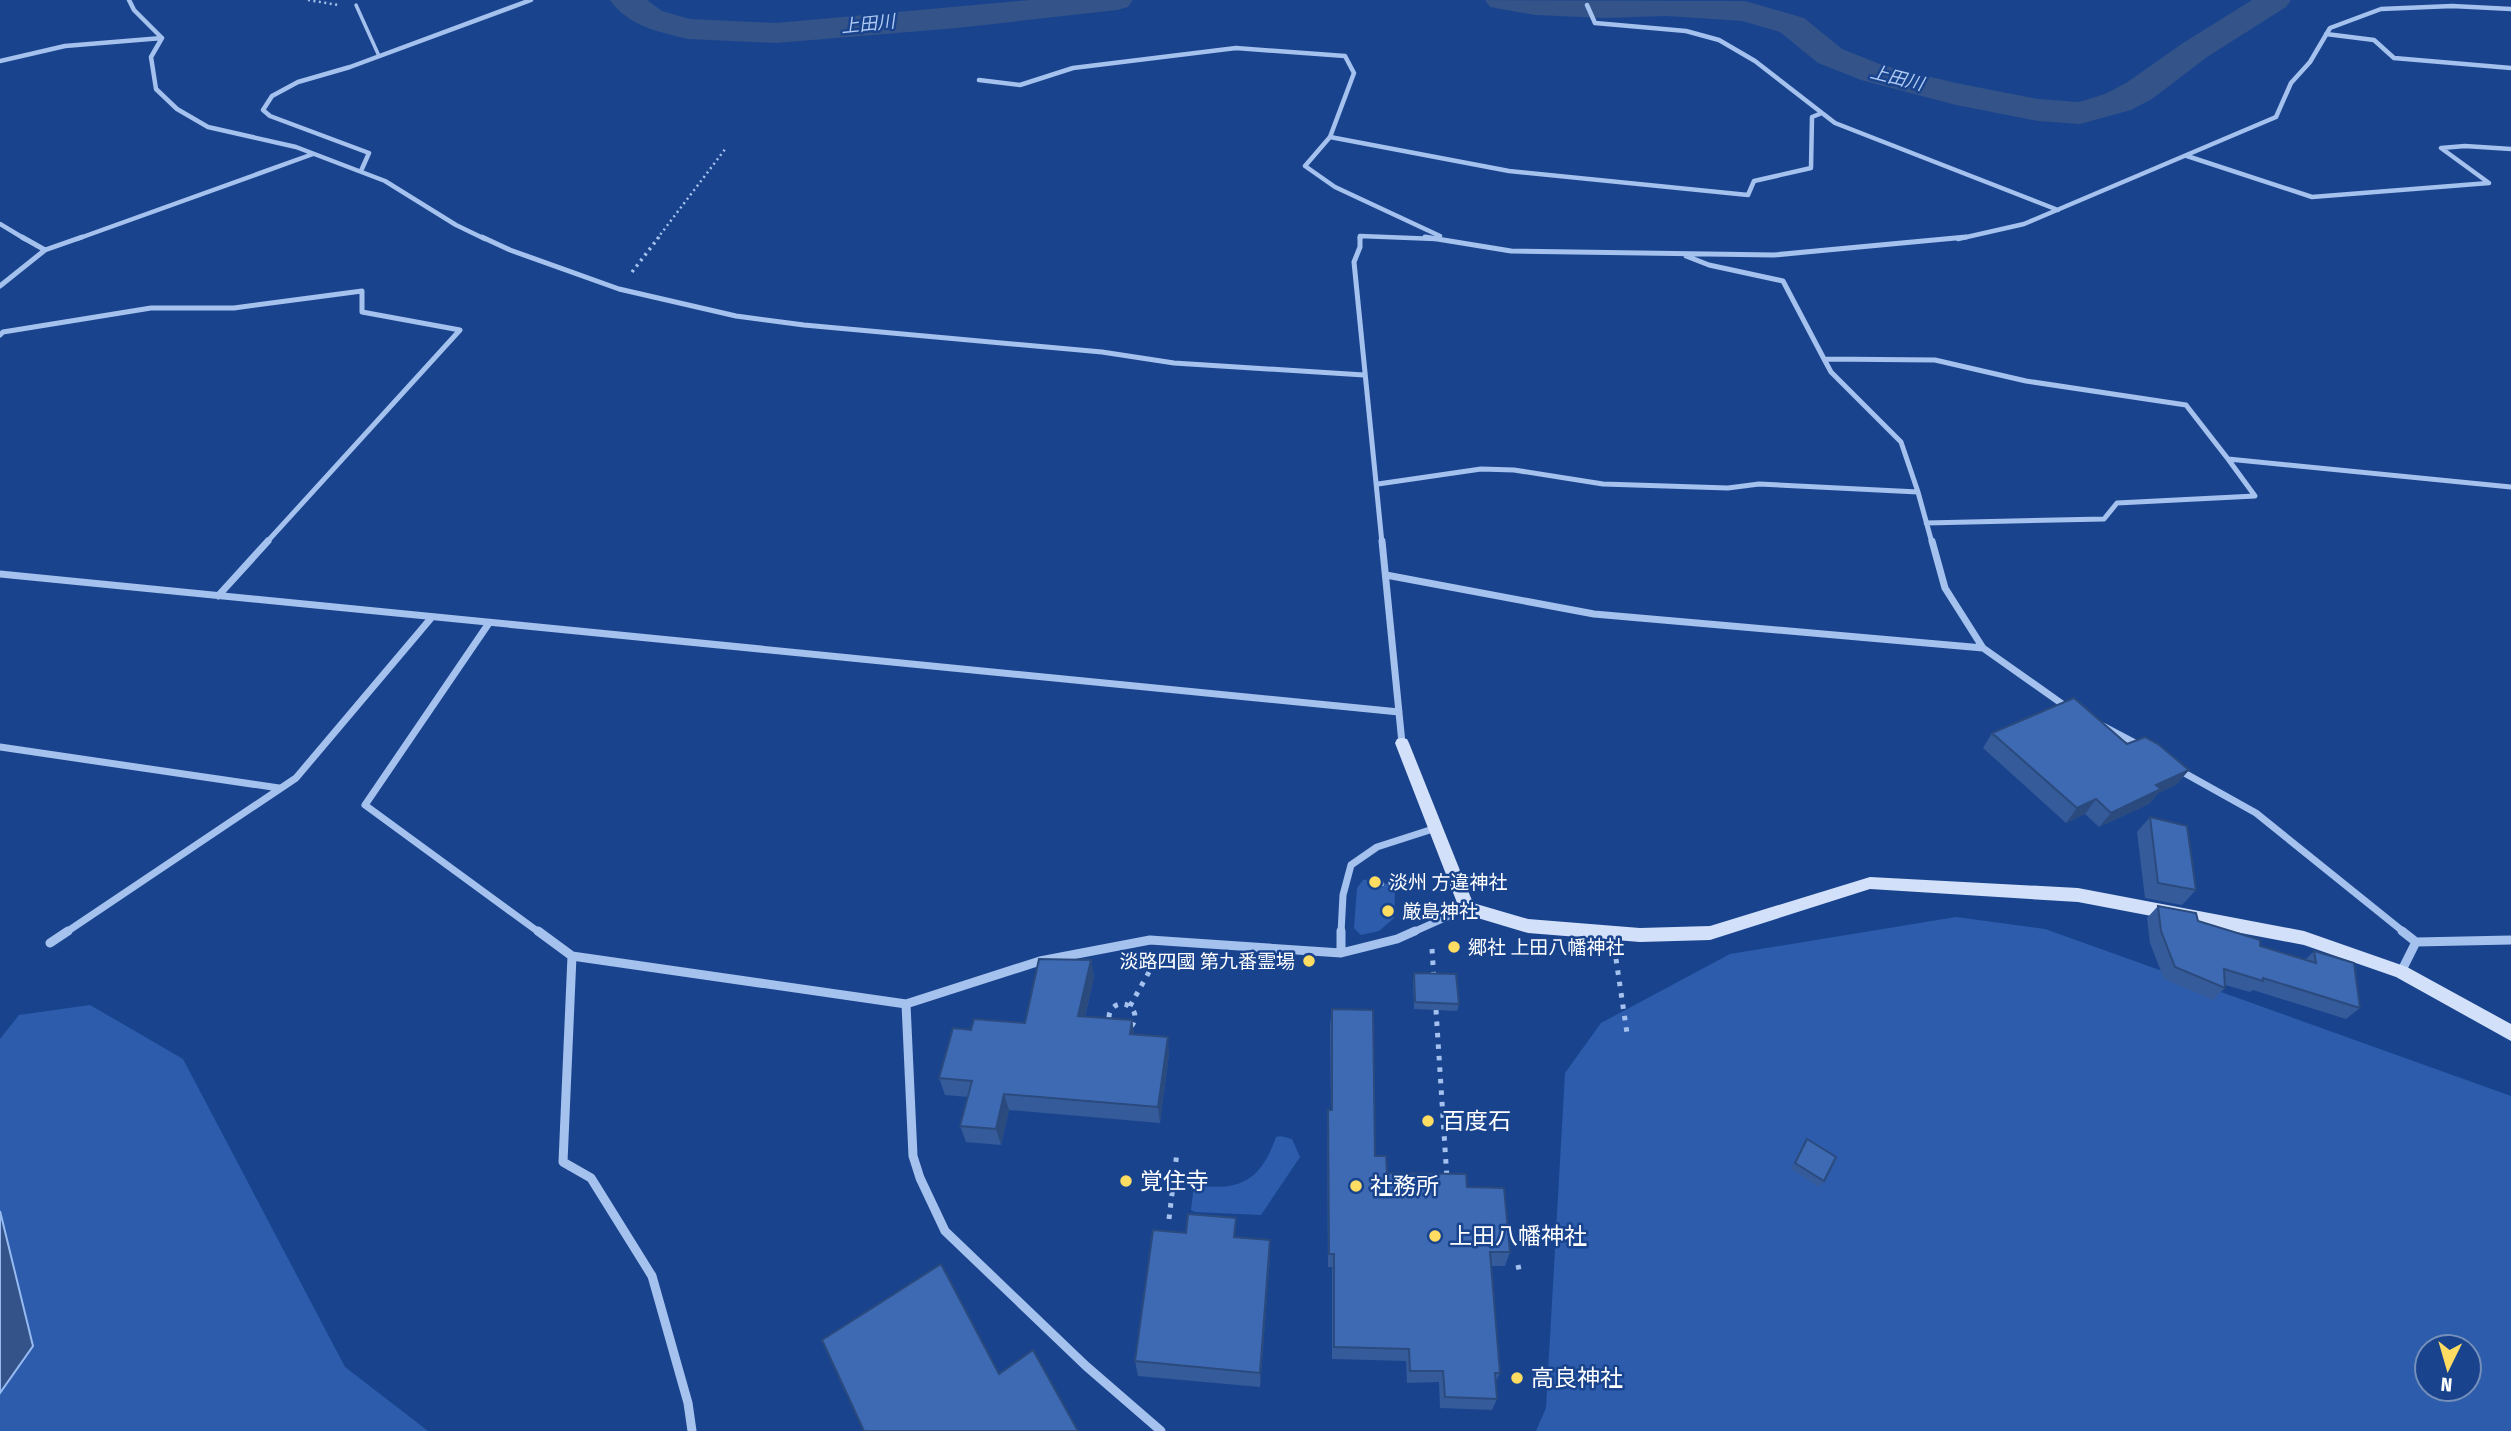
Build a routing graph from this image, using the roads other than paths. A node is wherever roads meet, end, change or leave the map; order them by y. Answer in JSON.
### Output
{"nodes":[{"id":1,"x":129,"y":0,"type":"edge"},
{"id":2,"x":531,"y":0,"type":"edge"},
{"id":3,"x":356,"y":5,"type":"road end"},
{"id":4,"x":1587,"y":5,"type":"dead end"},
{"id":5,"x":2511,"y":9,"type":"edge"},
{"id":6,"x":2326,"y":34,"type":"junction"},
{"id":7,"x":162,"y":38,"type":"junction"},
{"id":8,"x":379,"y":56,"type":"junction"},
{"id":9,"x":0,"y":61,"type":"edge"},
{"id":10,"x":2511,"y":68,"type":"edge"},
{"id":11,"x":979,"y":80,"type":"dead end"},
{"id":12,"x":1822,"y":113,"type":"junction"},
{"id":13,"x":1330,"y":137,"type":"junction"},
{"id":14,"x":2511,"y":149,"type":"edge"},
{"id":15,"x":313,"y":153,"type":"junction"},
{"id":16,"x":2186,"y":156,"type":"junction"},
{"id":17,"x":361,"y":171,"type":"junction"},
{"id":18,"x":2059,"y":211,"type":"junction"},
{"id":19,"x":0,"y":224,"type":"edge"},
{"id":20,"x":1450,"y":241,"type":"junction"},
{"id":21,"x":45,"y":250,"type":"junction"},
{"id":22,"x":1681,"y":254,"type":"junction"},
{"id":23,"x":0,"y":286,"type":"edge"},
{"id":24,"x":0,"y":335,"type":"edge"},
{"id":25,"x":1824,"y":359,"type":"junction"},
{"id":26,"x":1364,"y":374,"type":"junction"},
{"id":27,"x":2228,"y":459,"type":"junction"},
{"id":28,"x":1378,"y":484,"type":"junction"},
{"id":29,"x":2511,"y":487,"type":"edge"},
{"id":30,"x":1918,"y":492,"type":"junction"},
{"id":31,"x":1926,"y":523,"type":"junction"},
{"id":32,"x":0,"y":574,"type":"edge"},
{"id":33,"x":1386,"y":575,"type":"junction"},
{"id":34,"x":218,"y":596,"type":"junction"},
{"id":35,"x":432,"y":617,"type":"junction"},
{"id":36,"x":489,"y":622,"type":"junction"},
{"id":37,"x":1983,"y":648,"type":"junction"},
{"id":38,"x":2072,"y":710,"type":"edge"},
{"id":39,"x":1399,"y":712,"type":"junction"},
{"id":40,"x":2095,"y":722,"type":"edge"},
{"id":41,"x":1402,"y":743,"type":"joint"},
{"id":42,"x":0,"y":747,"type":"edge"},
{"id":43,"x":2152,"y":753,"type":"edge"},
{"id":44,"x":2175,"y":767,"type":"edge"},
{"id":45,"x":280,"y":788,"type":"junction"},
{"id":46,"x":1436,"y":828,"type":"junction"},
{"id":47,"x":1467,"y":908,"type":"junction"},
{"id":48,"x":2511,"y":940,"type":"edge"},
{"id":49,"x":2416,"y":942,"type":"junction"},
{"id":50,"x":50,"y":943,"type":"dead end"},
{"id":51,"x":1341,"y":953,"type":"junction"},
{"id":52,"x":572,"y":956,"type":"junction"},
{"id":53,"x":2401,"y":972,"type":"junction"},
{"id":54,"x":906,"y":1003,"type":"junction"},
{"id":55,"x":2511,"y":1033,"type":"edge"},
{"id":56,"x":692,"y":1431,"type":"edge"},
{"id":57,"x":1161,"y":1431,"type":"edge"}],
"edges":[{"from":1,"to":7,"type":"street"},
{"from":2,"to":8,"type":"street"},
{"from":3,"to":8,"type":"lane"},
{"from":4,"to":12,"type":"street"},
{"from":5,"to":6,"type":"street"},
{"from":6,"to":10,"type":"street"},
{"from":6,"to":16,"type":"street"},
{"from":7,"to":9,"type":"street"},
{"from":7,"to":15,"type":"street"},
{"from":8,"to":17,"type":"street"},
{"from":11,"to":13,"type":"street"},
{"from":12,"to":13,"type":"street"},
{"from":12,"to":18,"type":"street"},
{"from":13,"to":20,"type":"street"},
{"from":14,"to":16,"type":"street"},
{"from":15,"to":17,"type":"street"},
{"from":15,"to":21,"type":"street"},
{"from":16,"to":18,"type":"street"},
{"from":17,"to":26,"type":"street"},
{"from":18,"to":22,"type":"street"},
{"from":19,"to":21,"type":"street"},
{"from":20,"to":22,"type":"street"},
{"from":20,"to":26,"type":"street"},
{"from":21,"to":23,"type":"street"},
{"from":22,"to":25,"type":"street"},
{"from":24,"to":34,"type":"street"},
{"from":25,"to":27,"type":"street"},
{"from":25,"to":30,"type":"street"},
{"from":26,"to":28,"type":"street"},
{"from":27,"to":29,"type":"street"},
{"from":27,"to":31,"type":"street"},
{"from":28,"to":30,"type":"street"},
{"from":28,"to":33,"type":"street"},
{"from":30,"to":31,"type":"street"},
{"from":31,"to":37,"type":"street"},
{"from":32,"to":34,"type":"street"},
{"from":33,"to":37,"type":"street"},
{"from":33,"to":39,"type":"street"},
{"from":34,"to":35,"type":"street"},
{"from":35,"to":36,"type":"street"},
{"from":35,"to":45,"type":"street"},
{"from":36,"to":39,"type":"street"},
{"from":36,"to":52,"type":"street"},
{"from":37,"to":38,"type":"street"},
{"from":39,"to":41,"type":"street"},
{"from":40,"to":43,"type":"street"},
{"from":41,"to":46,"type":"street"},
{"from":42,"to":45,"type":"street"},
{"from":44,"to":49,"type":"street"},
{"from":45,"to":50,"type":"street"},
{"from":46,"to":47,"type":"street"},
{"from":46,"to":51,"type":"street"},
{"from":47,"to":51,"type":"street"},
{"from":47,"to":53,"type":"street"},
{"from":48,"to":49,"type":"street"},
{"from":49,"to":53,"type":"street"},
{"from":51,"to":54,"type":"street"},
{"from":52,"to":54,"type":"street"},
{"from":52,"to":56,"type":"street"},
{"from":53,"to":55,"type":"street"},
{"from":54,"to":57,"type":"street"}]}
